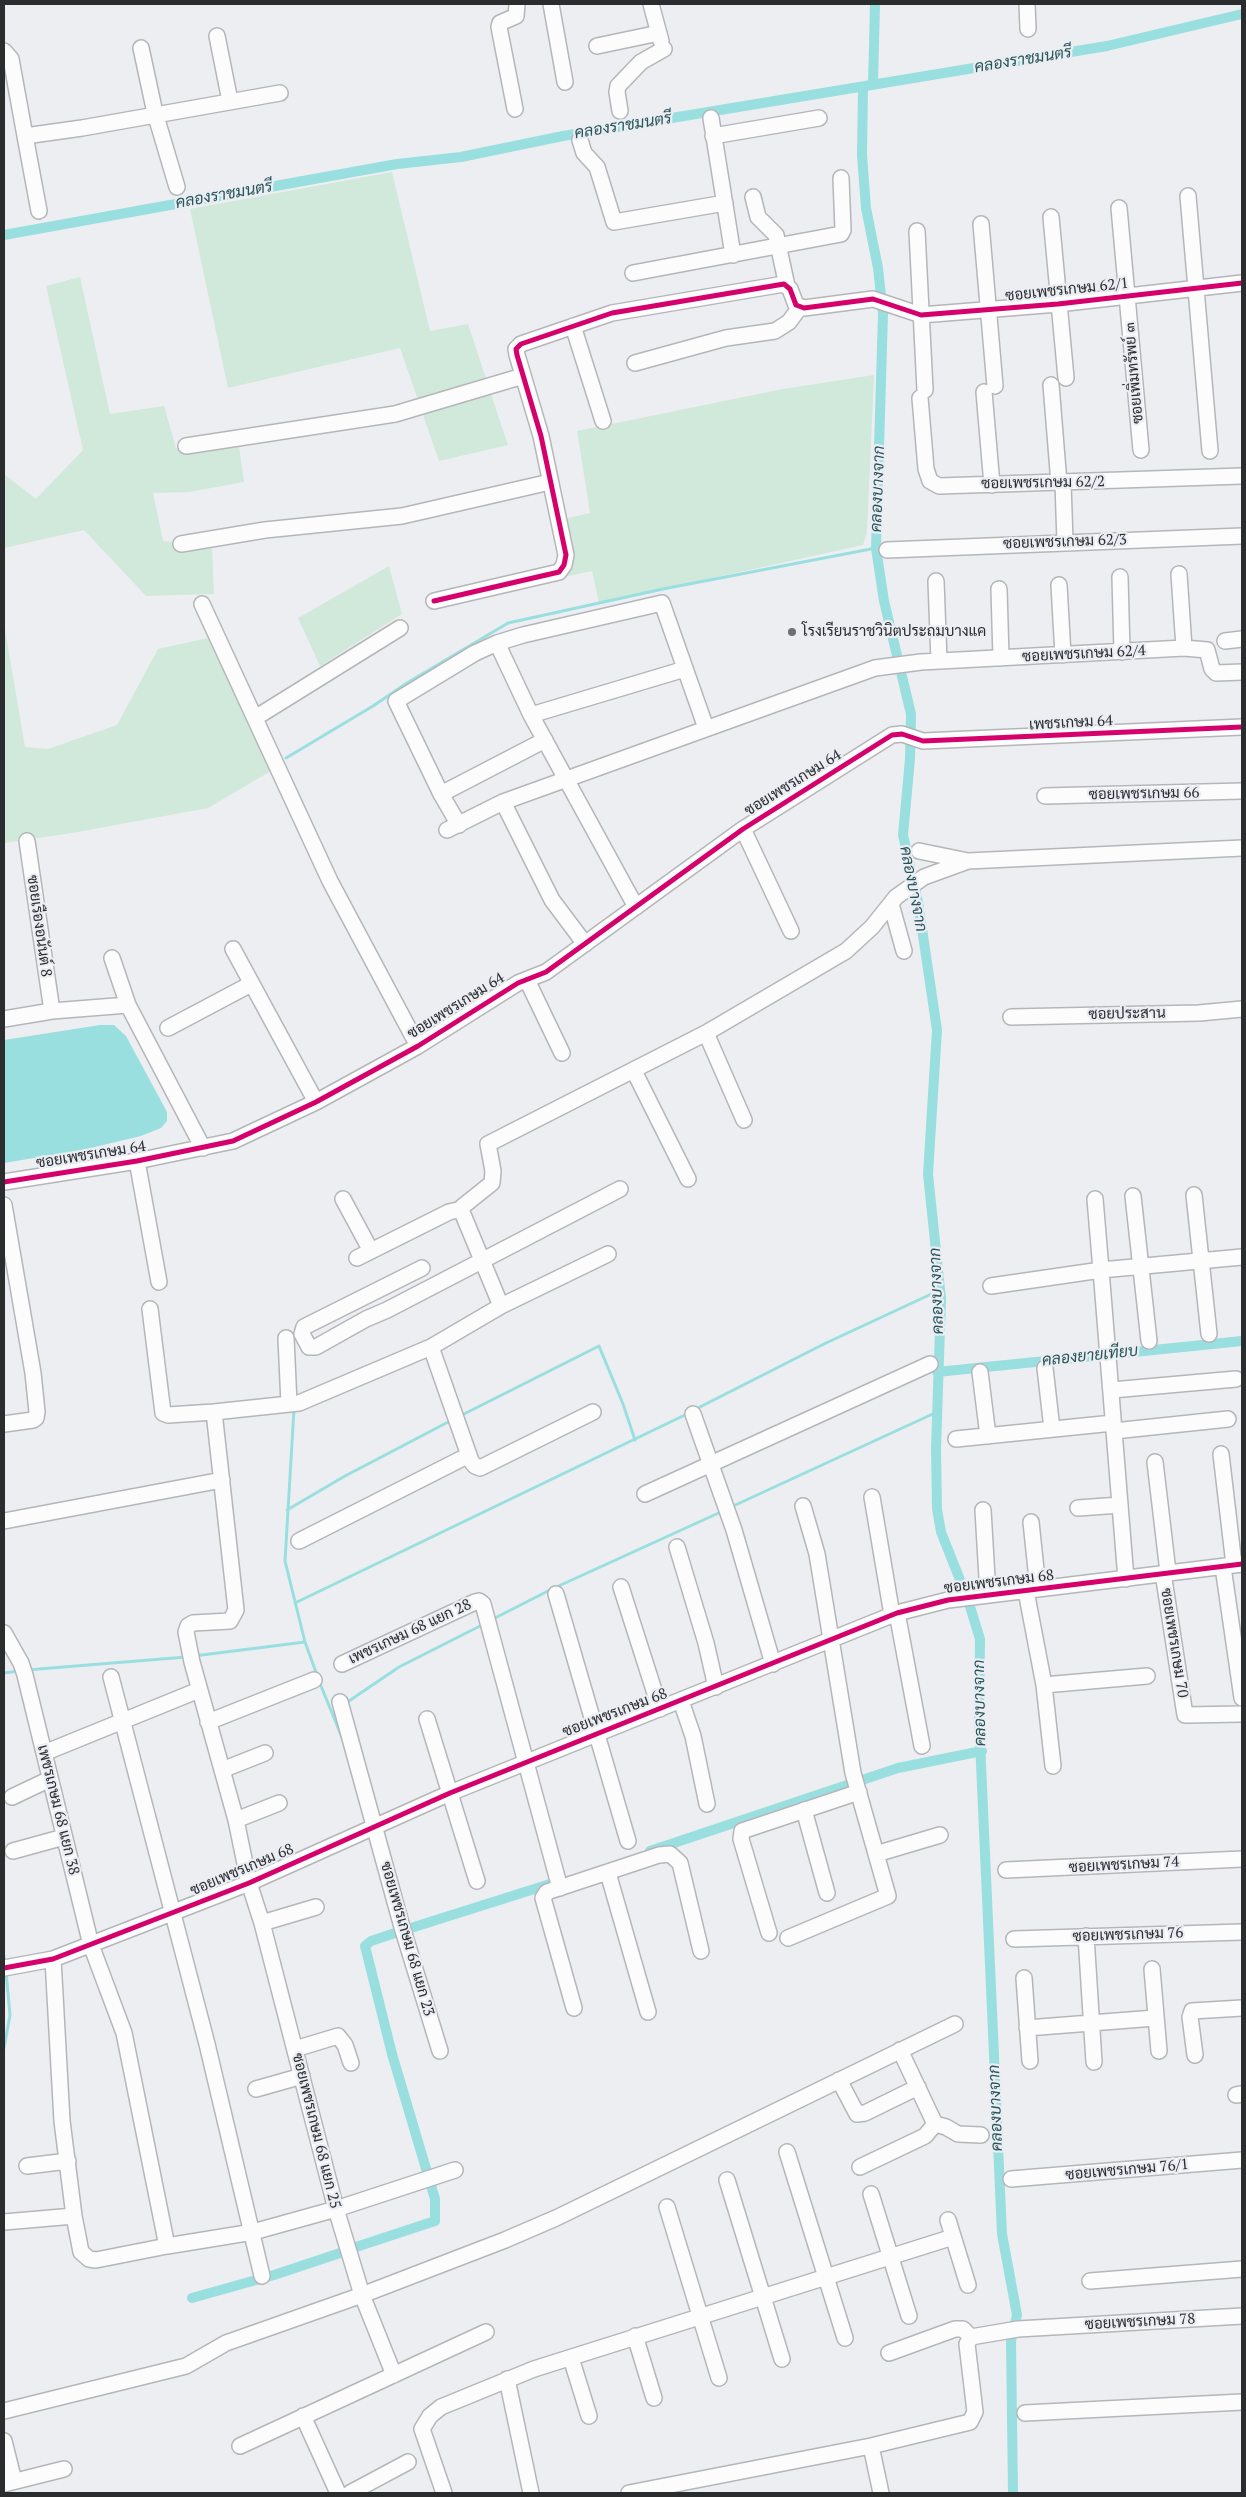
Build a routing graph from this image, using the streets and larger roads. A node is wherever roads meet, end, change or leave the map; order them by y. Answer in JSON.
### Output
{"nodes":[{"id":1,"x":517,"y":4,"type":"edge"},
{"id":2,"x":551,"y":4,"type":"edge"},
{"id":3,"x":651,"y":4,"type":"edge"},
{"id":4,"x":1027,"y":4,"type":"edge"},
{"id":5,"x":1028,"y":30,"type":"dead end"},
{"id":6,"x":659,"y":33,"type":"junction"},
{"id":7,"x":216,"y":36,"type":"dead end"},
{"id":8,"x":597,"y":46,"type":"dead end"},
{"id":9,"x":141,"y":48,"type":"dead end"},
{"id":10,"x":4,"y":52,"type":"edge"},
{"id":11,"x":565,"y":82,"type":"dead end"},
{"id":12,"x":280,"y":93,"type":"dead end"},
{"id":13,"x":230,"y":101,"type":"junction"},
{"id":14,"x":515,"y":108,"type":"dead end"},
{"id":15,"x":620,"y":111,"type":"dead end"},
{"id":16,"x":155,"y":113,"type":"junction"},
{"id":17,"x":711,"y":118,"type":"dead end"},
{"id":18,"x":819,"y":118,"type":"dead end"},
{"id":19,"x":24,"y":136,"type":"junction"},
{"id":20,"x":714,"y":136,"type":"junction"},
{"id":21,"x":580,"y":140,"type":"dead end"},
{"id":22,"x":841,"y":178,"type":"dead end"},
{"id":23,"x":177,"y":187,"type":"dead end"},
{"id":24,"x":1188,"y":196,"type":"dead end"},
{"id":25,"x":753,"y":197,"type":"dead end"},
{"id":26,"x":724,"y":203,"type":"junction"},
{"id":27,"x":1118,"y":208,"type":"dead end"},
{"id":28,"x":39,"y":211,"type":"dead end"},
{"id":29,"x":1051,"y":217,"type":"dead end"},
{"id":30,"x":981,"y":224,"type":"dead end"},
{"id":31,"x":917,"y":231,"type":"dead end"},
{"id":32,"x":779,"y":245,"type":"junction"},
{"id":33,"x":733,"y":255,"type":"junction"},
{"id":34,"x":633,"y":273,"type":"dead end"},
{"id":35,"x":1242,"y":283,"type":"edge"},
{"id":36,"x":787,"y":286,"type":"junction"},
{"id":37,"x":1196,"y":288,"type":"junction"},
{"id":38,"x":1126,"y":296,"type":"junction"},
{"id":39,"x":1058,"y":304,"type":"junction"},
{"id":40,"x":800,"y":308,"type":"junction"},
{"id":41,"x":988,"y":310,"type":"junction"},
{"id":42,"x":921,"y":315,"type":"junction"},
{"id":43,"x":573,"y":326,"type":"junction"},
{"id":44,"x":635,"y":363,"type":"dead end"},
{"id":45,"x":523,"y":376,"type":"junction"},
{"id":46,"x":1066,"y":378,"type":"dead end"},
{"id":47,"x":1051,"y":385,"type":"dead end"},
{"id":48,"x":603,"y":421,"type":"dead end"},
{"id":49,"x":186,"y":446,"type":"dead end"},
{"id":50,"x":1141,"y":450,"type":"dead end"},
{"id":51,"x":1210,"y":451,"type":"dead end"},
{"id":52,"x":1242,"y":476,"type":"edge"},
{"id":53,"x":550,"y":482,"type":"junction"},
{"id":54,"x":1061,"y":483,"type":"junction"},
{"id":55,"x":992,"y":485,"type":"junction"},
{"id":56,"x":1242,"y":536,"type":"edge"},
{"id":57,"x":1066,"y":542,"type":"junction"},
{"id":58,"x":181,"y":544,"type":"dead end"},
{"id":59,"x":887,"y":550,"type":"dead end"},
{"id":60,"x":1178,"y":574,"type":"dead end"},
{"id":61,"x":1120,"y":577,"type":"dead end"},
{"id":62,"x":936,"y":581,"type":"dead end"},
{"id":63,"x":1059,"y":585,"type":"dead end"},
{"id":64,"x":999,"y":589,"type":"dead end"},
{"id":65,"x":434,"y":601,"type":"dead end"},
{"id":66,"x":202,"y":604,"type":"dead end"},
{"id":67,"x":400,"y":628,"type":"dead end"},
{"id":68,"x":1242,"y":639,"type":"edge"},
{"id":69,"x":1225,"y":641,"type":"dead end"},
{"id":70,"x":497,"y":643,"type":"junction"},
{"id":71,"x":1184,"y":648,"type":"junction"},
{"id":72,"x":1122,"y":652,"type":"junction"},
{"id":73,"x":1063,"y":655,"type":"junction"},
{"id":74,"x":1001,"y":658,"type":"junction"},
{"id":75,"x":939,"y":661,"type":"junction"},
{"id":76,"x":685,"y":669,"type":"junction"},
{"id":77,"x":1242,"y":672,"type":"edge"},
{"id":78,"x":531,"y":715,"type":"junction"},
{"id":79,"x":255,"y":718,"type":"junction"},
{"id":80,"x":1242,"y":727,"type":"edge"},
{"id":81,"x":706,"y":728,"type":"junction"},
{"id":82,"x":902,"y":734,"type":"joint"},
{"id":83,"x":545,"y":740,"type":"junction"},
{"id":84,"x":566,"y":778,"type":"junction"},
{"id":85,"x":1242,"y":791,"type":"edge"},
{"id":86,"x":441,"y":794,"type":"junction"},
{"id":87,"x":1045,"y":796,"type":"dead end"},
{"id":88,"x":503,"y":802,"type":"junction"},
{"id":89,"x":743,"y":829,"type":"junction"},
{"id":90,"x":27,"y":840,"type":"dead end"},
{"id":91,"x":1242,"y":848,"type":"edge"},
{"id":92,"x":919,"y":852,"type":"dead end"},
{"id":93,"x":968,"y":861,"type":"junction"},
{"id":94,"x":893,"y":900,"type":"junction"},
{"id":95,"x":636,"y":907,"type":"junction"},
{"id":96,"x":791,"y":931,"type":"dead end"},
{"id":97,"x":585,"y":944,"type":"junction"},
{"id":98,"x":233,"y":949,"type":"dead end"},
{"id":99,"x":904,"y":951,"type":"dead end"},
{"id":100,"x":112,"y":958,"type":"dead end"},
{"id":101,"x":527,"y":980,"type":"junction"},
{"id":102,"x":251,"y":984,"type":"junction"},
{"id":103,"x":128,"y":1005,"type":"junction"},
{"id":104,"x":1242,"y":1009,"type":"edge"},
{"id":105,"x":52,"y":1011,"type":"junction"},
{"id":106,"x":1011,"y":1017,"type":"dead end"},
{"id":107,"x":4,"y":1019,"type":"edge"},
{"id":108,"x":168,"y":1028,"type":"dead end"},
{"id":109,"x":706,"y":1033,"type":"junction"},
{"id":110,"x":418,"y":1046,"type":"junction"},
{"id":111,"x":562,"y":1053,"type":"dead end"},
{"id":112,"x":634,"y":1071,"type":"junction"},
{"id":113,"x":316,"y":1102,"type":"junction"},
{"id":114,"x":744,"y":1120,"type":"dead end"},
{"id":115,"x":204,"y":1148,"type":"junction"},
{"id":116,"x":137,"y":1161,"type":"junction"},
{"id":117,"x":688,"y":1179,"type":"dead end"},
{"id":118,"x":4,"y":1182,"type":"edge"},
{"id":119,"x":620,"y":1189,"type":"dead end"},
{"id":120,"x":1194,"y":1195,"type":"dead end"},
{"id":121,"x":1134,"y":1196,"type":"dead end"},
{"id":122,"x":343,"y":1199,"type":"dead end"},
{"id":123,"x":1095,"y":1200,"type":"dead end"},
{"id":124,"x":4,"y":1205,"type":"edge"},
{"id":125,"x":462,"y":1210,"type":"junction"},
{"id":126,"x":371,"y":1251,"type":"junction"},
{"id":127,"x":608,"y":1254,"type":"dead end"},
{"id":128,"x":1242,"y":1257,"type":"edge"},
{"id":129,"x":357,"y":1258,"type":"dead end"},
{"id":130,"x":481,"y":1260,"type":"junction"},
{"id":131,"x":1201,"y":1261,"type":"junction"},
{"id":132,"x":1141,"y":1266,"type":"junction"},
{"id":133,"x":422,"y":1268,"type":"dead end"},
{"id":134,"x":1101,"y":1270,"type":"junction"},
{"id":135,"x":158,"y":1282,"type":"dead end"},
{"id":136,"x":991,"y":1286,"type":"dead end"},
{"id":137,"x":501,"y":1306,"type":"junction"},
{"id":138,"x":150,"y":1309,"type":"dead end"},
{"id":139,"x":1209,"y":1334,"type":"dead end"},
{"id":140,"x":286,"y":1338,"type":"dead end"},
{"id":141,"x":1149,"y":1341,"type":"dead end"},
{"id":142,"x":431,"y":1347,"type":"junction"},
{"id":143,"x":930,"y":1364,"type":"dead end"},
{"id":144,"x":1045,"y":1368,"type":"dead end"},
{"id":145,"x":980,"y":1372,"type":"dead end"},
{"id":146,"x":1236,"y":1378,"type":"dead end"},
{"id":147,"x":1111,"y":1383,"type":"junction"},
{"id":148,"x":293,"y":1403,"type":"junction"},
{"id":149,"x":214,"y":1412,"type":"junction"},
{"id":150,"x":593,"y":1412,"type":"dead end"},
{"id":151,"x":692,"y":1414,"type":"dead end"},
{"id":152,"x":1228,"y":1418,"type":"dead end"},
{"id":153,"x":4,"y":1424,"type":"edge"},
{"id":154,"x":1114,"y":1427,"type":"junction"},
{"id":155,"x":1052,"y":1429,"type":"junction"},
{"id":156,"x":988,"y":1436,"type":"junction"},
{"id":157,"x":956,"y":1439,"type":"dead end"},
{"id":158,"x":1221,"y":1454,"type":"dead end"},
{"id":159,"x":468,"y":1455,"type":"junction"},
{"id":160,"x":1155,"y":1462,"type":"dead end"},
{"id":161,"x":711,"y":1463,"type":"junction"},
{"id":162,"x":222,"y":1480,"type":"junction"},
{"id":163,"x":645,"y":1494,"type":"dead end"},
{"id":164,"x":872,"y":1497,"type":"dead end"},
{"id":165,"x":1120,"y":1505,"type":"junction"},
{"id":166,"x":803,"y":1506,"type":"dead end"},
{"id":167,"x":1078,"y":1508,"type":"dead end"},
{"id":168,"x":983,"y":1510,"type":"dead end"},
{"id":169,"x":4,"y":1521,"type":"edge"},
{"id":170,"x":1031,"y":1522,"type":"dead end"},
{"id":171,"x":299,"y":1541,"type":"dead end"},
{"id":172,"x":677,"y":1547,"type":"dead end"},
{"id":173,"x":1233,"y":1565,"type":"edge"},
{"id":174,"x":1166,"y":1572,"type":"junction"},
{"id":175,"x":1126,"y":1579,"type":"junction"},
{"id":176,"x":621,"y":1587,"type":"dead end"},
{"id":177,"x":1032,"y":1590,"type":"junction"},
{"id":178,"x":556,"y":1594,"type":"dead end"},
{"id":179,"x":984,"y":1596,"type":"junction"},
{"id":180,"x":894,"y":1614,"type":"junction"},
{"id":181,"x":4,"y":1633,"type":"edge"},
{"id":182,"x":832,"y":1640,"type":"junction"},
{"id":183,"x":342,"y":1664,"type":"dead end"},
{"id":184,"x":773,"y":1664,"type":"junction"},
{"id":185,"x":1147,"y":1676,"type":"dead end"},
{"id":186,"x":111,"y":1677,"type":"dead end"},
{"id":187,"x":314,"y":1680,"type":"dead end"},
{"id":188,"x":1044,"y":1684,"type":"junction"},
{"id":189,"x":716,"y":1687,"type":"junction"},
{"id":190,"x":200,"y":1690,"type":"junction"},
{"id":191,"x":1242,"y":1698,"type":"edge"},
{"id":192,"x":681,"y":1701,"type":"junction"},
{"id":193,"x":340,"y":1702,"type":"dead end"},
{"id":194,"x":660,"y":1709,"type":"junction"},
{"id":195,"x":1242,"y":1714,"type":"edge"},
{"id":196,"x":427,"y":1719,"type":"dead end"},
{"id":197,"x":122,"y":1720,"type":"junction"},
{"id":198,"x":208,"y":1722,"type":"junction"},
{"id":199,"x":596,"y":1733,"type":"junction"},
{"id":200,"x":922,"y":1746,"type":"dead end"},
{"id":201,"x":44,"y":1753,"type":"junction"},
{"id":202,"x":265,"y":1753,"type":"dead end"},
{"id":203,"x":525,"y":1763,"type":"junction"},
{"id":204,"x":1053,"y":1766,"type":"dead end"},
{"id":205,"x":222,"y":1770,"type":"junction"},
{"id":206,"x":50,"y":1779,"type":"junction"},
{"id":207,"x":856,"y":1784,"type":"junction"},
{"id":208,"x":450,"y":1793,"type":"junction"},
{"id":209,"x":12,"y":1797,"type":"dead end"},
{"id":210,"x":279,"y":1803,"type":"dead end"},
{"id":211,"x":707,"y":1804,"type":"dead end"},
{"id":212,"x":804,"y":1810,"type":"junction"},
{"id":213,"x":236,"y":1820,"type":"junction"},
{"id":214,"x":374,"y":1825,"type":"junction"},
{"id":215,"x":940,"y":1835,"type":"dead end"},
{"id":216,"x":64,"y":1837,"type":"junction"},
{"id":217,"x":628,"y":1841,"type":"dead end"},
{"id":218,"x":12,"y":1851,"type":"dead end"},
{"id":219,"x":876,"y":1854,"type":"junction"},
{"id":220,"x":1242,"y":1859,"type":"edge"},
{"id":221,"x":1006,"y":1870,"type":"dead end"},
{"id":222,"x":608,"y":1873,"type":"junction"},
{"id":223,"x":477,"y":1881,"type":"dead end"},
{"id":224,"x":249,"y":1884,"type":"junction"},
{"id":225,"x":560,"y":1888,"type":"junction"},
{"id":226,"x":827,"y":1893,"type":"dead end"},
{"id":227,"x":316,"y":1907,"type":"dead end"},
{"id":228,"x":171,"y":1913,"type":"junction"},
{"id":229,"x":262,"y":1923,"type":"junction"},
{"id":230,"x":1242,"y":1932,"type":"edge"},
{"id":231,"x":769,"y":1933,"type":"dead end"},
{"id":232,"x":1086,"y":1936,"type":"junction"},
{"id":233,"x":788,"y":1938,"type":"dead end"},
{"id":234,"x":1014,"y":1939,"type":"dead end"},
{"id":235,"x":92,"y":1945,"type":"junction"},
{"id":236,"x":701,"y":1951,"type":"dead end"},
{"id":237,"x":53,"y":1959,"type":"junction"},
{"id":238,"x":11,"y":1966,"type":"edge"},
{"id":239,"x":1152,"y":1969,"type":"dead end"},
{"id":240,"x":1024,"y":1978,"type":"dead end"},
{"id":241,"x":574,"y":2008,"type":"dead end"},
{"id":242,"x":1242,"y":2008,"type":"edge"},
{"id":243,"x":648,"y":2012,"type":"dead end"},
{"id":244,"x":1155,"y":2018,"type":"junction"},
{"id":245,"x":1093,"y":2022,"type":"junction"},
{"id":246,"x":955,"y":2024,"type":"dead end"},
{"id":247,"x":1027,"y":2028,"type":"junction"},
{"id":248,"x":295,"y":2049,"type":"junction"},
{"id":249,"x":900,"y":2050,"type":"junction"},
{"id":250,"x":1159,"y":2051,"type":"dead end"},
{"id":251,"x":440,"y":2052,"type":"dead end"},
{"id":252,"x":1195,"y":2055,"type":"dead end"},
{"id":253,"x":1030,"y":2061,"type":"dead end"},
{"id":254,"x":1094,"y":2062,"type":"dead end"},
{"id":255,"x":351,"y":2063,"type":"dead end"},
{"id":256,"x":302,"y":2076,"type":"junction"},
{"id":257,"x":839,"y":2080,"type":"junction"},
{"id":258,"x":918,"y":2087,"type":"junction"},
{"id":259,"x":256,"y":2089,"type":"dead end"},
{"id":260,"x":936,"y":2124,"type":"junction"},
{"id":261,"x":981,"y":2135,"type":"dead end"},
{"id":262,"x":787,"y":2152,"type":"dead end"},
{"id":263,"x":1242,"y":2160,"type":"edge"},
{"id":264,"x":68,"y":2161,"type":"junction"},
{"id":265,"x":28,"y":2166,"type":"dead end"},
{"id":266,"x":860,"y":2167,"type":"dead end"},
{"id":267,"x":455,"y":2170,"type":"dead end"},
{"id":268,"x":727,"y":2180,"type":"dead end"},
{"id":269,"x":1011,"y":2180,"type":"dead end"},
{"id":270,"x":871,"y":2194,"type":"dead end"},
{"id":271,"x":667,"y":2207,"type":"dead end"},
{"id":272,"x":336,"y":2209,"type":"junction"},
{"id":273,"x":74,"y":2216,"type":"junction"},
{"id":274,"x":948,"y":2220,"type":"dead end"},
{"id":275,"x":4,"y":2222,"type":"edge"},
{"id":276,"x":253,"y":2232,"type":"junction"},
{"id":277,"x":953,"y":2237,"type":"junction"},
{"id":278,"x":167,"y":2246,"type":"junction"},
{"id":279,"x":891,"y":2256,"type":"junction"},
{"id":280,"x":1242,"y":2269,"type":"edge"},
{"id":281,"x":262,"y":2276,"type":"dead end"},
{"id":282,"x":826,"y":2276,"type":"junction"},
{"id":283,"x":1090,"y":2281,"type":"dead end"},
{"id":284,"x":968,"y":2285,"type":"dead end"},
{"id":285,"x":362,"y":2295,"type":"junction"},
{"id":286,"x":763,"y":2296,"type":"junction"},
{"id":287,"x":699,"y":2316,"type":"junction"},
{"id":288,"x":909,"y":2316,"type":"dead end"},
{"id":289,"x":1242,"y":2316,"type":"edge"},
{"id":290,"x":486,"y":2332,"type":"dead end"},
{"id":291,"x":635,"y":2336,"type":"junction"},
{"id":292,"x":971,"y":2337,"type":"junction"},
{"id":293,"x":845,"y":2338,"type":"dead end"},
{"id":294,"x":889,"y":2353,"type":"dead end"},
{"id":295,"x":571,"y":2358,"type":"junction"},
{"id":296,"x":782,"y":2359,"type":"dead end"},
{"id":297,"x":394,"y":2375,"type":"junction"},
{"id":298,"x":719,"y":2378,"type":"dead end"},
{"id":299,"x":507,"y":2379,"type":"junction"},
{"id":300,"x":654,"y":2398,"type":"dead end"},
{"id":301,"x":1242,"y":2402,"type":"edge"},
{"id":302,"x":4,"y":2411,"type":"edge"},
{"id":303,"x":1025,"y":2413,"type":"dead end"},
{"id":304,"x":304,"y":2416,"type":"junction"},
{"id":305,"x":590,"y":2416,"type":"dead end"},
{"id":306,"x":4,"y":2441,"type":"edge"},
{"id":307,"x":240,"y":2446,"type":"dead end"},
{"id":308,"x":871,"y":2446,"type":"junction"},
{"id":309,"x":408,"y":2462,"type":"dead end"},
{"id":310,"x":64,"y":2469,"type":"dead end"},
{"id":311,"x":9,"y":2483,"type":"edge"},
{"id":312,"x":338,"y":2493,"type":"edge"},
{"id":313,"x":350,"y":2493,"type":"edge"},
{"id":314,"x":444,"y":2493,"type":"edge"},
{"id":315,"x":531,"y":2493,"type":"edge"},
{"id":316,"x":630,"y":2493,"type":"edge"},
{"id":317,"x":882,"y":2493,"type":"edge"}],
"edges":[{"from":1,"to":14,"type":"street"},
{"from":2,"to":11,"type":"street"},
{"from":3,"to":6,"type":"street"},
{"from":4,"to":5,"type":"street"},
{"from":6,"to":8,"type":"street"},
{"from":6,"to":15,"type":"street"},
{"from":7,"to":13,"type":"street"},
{"from":9,"to":16,"type":"street"},
{"from":10,"to":19,"type":"street"},
{"from":12,"to":13,"type":"street"},
{"from":13,"to":16,"type":"street"},
{"from":16,"to":19,"type":"street"},
{"from":16,"to":23,"type":"street"},
{"from":17,"to":20,"type":"street"},
{"from":18,"to":20,"type":"street"},
{"from":19,"to":28,"type":"street"},
{"from":20,"to":26,"type":"street"},
{"from":21,"to":26,"type":"street"},
{"from":22,"to":32,"type":"street"},
{"from":24,"to":37,"type":"street"},
{"from":25,"to":32,"type":"street"},
{"from":26,"to":33,"type":"street"},
{"from":27,"to":38,"type":"street","name":"ซอยเพิ่มทรัพย์ ๓"},
{"from":29,"to":39,"type":"street"},
{"from":30,"to":41,"type":"street"},
{"from":31,"to":42,"type":"street"},
{"from":32,"to":33,"type":"street"},
{"from":32,"to":36,"type":"street"},
{"from":33,"to":34,"type":"street"},
{"from":35,"to":37,"type":"street","name":"ซอยเพชรเกษม 62/1"},
{"from":36,"to":40,"type":"street"},
{"from":36,"to":43,"type":"street"},
{"from":37,"to":38,"type":"street","name":"ซอยเพชรเกษม 62/1"},
{"from":37,"to":51,"type":"street"},
{"from":38,"to":39,"type":"street","name":"ซอยเพชรเกษม 62/1"},
{"from":38,"to":50,"type":"street","name":"ซอยเพิ่มทรัพย์ ๓"},
{"from":39,"to":41,"type":"street","name":"ซอยเพชรเกษม 62/1"},
{"from":39,"to":46,"type":"street"},
{"from":40,"to":42,"type":"street","name":"ซอยเพชรเกษม 62/1"},
{"from":40,"to":44,"type":"street"},
{"from":41,"to":42,"type":"street","name":"ซอยเพชรเกษม 62/1"},
{"from":41,"to":55,"type":"street"},
{"from":42,"to":55,"type":"street","name":"ซอยเพชรเกษม 62/2"},
{"from":43,"to":45,"type":"street"},
{"from":43,"to":48,"type":"street"},
{"from":45,"to":49,"type":"street"},
{"from":45,"to":53,"type":"street"},
{"from":47,"to":54,"type":"street"},
{"from":52,"to":54,"type":"street","name":"ซอยเพชรเกษม 62/2"},
{"from":53,"to":58,"type":"street"},
{"from":53,"to":65,"type":"street"},
{"from":54,"to":55,"type":"street","name":"ซอยเพชรเกษม 62/2"},
{"from":54,"to":57,"type":"street"},
{"from":56,"to":57,"type":"street","name":"ซอยเพชรเกษม 62/3"},
{"from":57,"to":59,"type":"street","name":"ซอยเพชรเกษม 62/3"},
{"from":60,"to":71,"type":"street"},
{"from":61,"to":72,"type":"street"},
{"from":62,"to":75,"type":"street"},
{"from":63,"to":73,"type":"street"},
{"from":64,"to":74,"type":"street"},
{"from":66,"to":79,"type":"street"},
{"from":67,"to":79,"type":"street"},
{"from":68,"to":69,"type":"street"},
{"from":70,"to":76,"type":"street"},
{"from":70,"to":78,"type":"street"},
{"from":70,"to":86,"type":"street"},
{"from":71,"to":72,"type":"street","name":"ซอยเพชรเกษม 62/4"},
{"from":71,"to":77,"type":"street","name":"ซอยเพชรเกษม 62/4"},
{"from":72,"to":73,"type":"street","name":"ซอยเพชรเกษม 62/4"},
{"from":73,"to":74,"type":"street","name":"ซอยเพชรเกษม 62/4"},
{"from":74,"to":75,"type":"street","name":"ซอยเพชรเกษม 62/4"},
{"from":75,"to":81,"type":"street","name":"ซอยเพชรเกษม 62/4"},
{"from":76,"to":78,"type":"street"},
{"from":76,"to":81,"type":"street"},
{"from":78,"to":83,"type":"street"},
{"from":79,"to":110,"type":"street"},
{"from":80,"to":82,"type":"street","name":"เพชรเกษม 64"},
{"from":81,"to":84,"type":"street","name":"ซอยเพชรเกษม 62/4"},
{"from":82,"to":89,"type":"street","name":"ซอยเพชรเกษม 64"},
{"from":83,"to":84,"type":"street"},
{"from":83,"to":86,"type":"street"},
{"from":84,"to":88,"type":"street","name":"ซอยเพชรเกษม 62/4"},
{"from":84,"to":95,"type":"street"},
{"from":85,"to":87,"type":"street","name":"ซอยเพชรเกษม 66"},
{"from":86,"to":88,"type":"street","name":"ซอยเพชรเกษม 62/4"},
{"from":88,"to":97,"type":"street"},
{"from":89,"to":95,"type":"street","name":"ซอยเพชรเกษม 64"},
{"from":89,"to":96,"type":"street"},
{"from":90,"to":105,"type":"street","name":"ซอยเรืองอนันต์ 8"},
{"from":91,"to":93,"type":"street"},
{"from":92,"to":93,"type":"street"},
{"from":93,"to":94,"type":"street"},
{"from":94,"to":99,"type":"street"},
{"from":94,"to":109,"type":"street"},
{"from":95,"to":97,"type":"street","name":"ซอยเพชรเกษม 64"},
{"from":97,"to":101,"type":"street","name":"ซอยเพชรเกษม 64"},
{"from":98,"to":102,"type":"street"},
{"from":100,"to":103,"type":"street"},
{"from":101,"to":110,"type":"street","name":"ซอยเพชรเกษม 64"},
{"from":101,"to":111,"type":"street"},
{"from":102,"to":108,"type":"street"},
{"from":102,"to":113,"type":"street"},
{"from":103,"to":105,"type":"street"},
{"from":103,"to":115,"type":"street"},
{"from":104,"to":106,"type":"street","name":"ซอยประสาน"},
{"from":105,"to":107,"type":"street"},
{"from":109,"to":112,"type":"street"},
{"from":109,"to":114,"type":"street"},
{"from":110,"to":113,"type":"street","name":"ซอยเพชรเกษม 64"},
{"from":112,"to":117,"type":"street"},
{"from":112,"to":125,"type":"street"},
{"from":113,"to":115,"type":"street","name":"ซอยเพชรเกษม 64"},
{"from":115,"to":116,"type":"street","name":"ซอยเพชรเกษม 64"},
{"from":116,"to":118,"type":"street","name":"ซอยเพชรเกษม 64"},
{"from":116,"to":135,"type":"street"},
{"from":119,"to":130,"type":"street"},
{"from":120,"to":131,"type":"street"},
{"from":121,"to":132,"type":"street"},
{"from":122,"to":126,"type":"street"},
{"from":123,"to":134,"type":"street"},
{"from":124,"to":153,"type":"street"},
{"from":125,"to":126,"type":"street"},
{"from":125,"to":130,"type":"street"},
{"from":126,"to":129,"type":"street"},
{"from":127,"to":137,"type":"street"},
{"from":128,"to":131,"type":"street"},
{"from":130,"to":133,"type":"street"},
{"from":130,"to":137,"type":"street"},
{"from":131,"to":132,"type":"street"},
{"from":131,"to":139,"type":"street"},
{"from":132,"to":134,"type":"street"},
{"from":132,"to":141,"type":"street"},
{"from":134,"to":136,"type":"street"},
{"from":134,"to":147,"type":"street"},
{"from":137,"to":142,"type":"street"},
{"from":138,"to":149,"type":"street"},
{"from":140,"to":148,"type":"street"},
{"from":142,"to":148,"type":"street"},
{"from":142,"to":159,"type":"street"},
{"from":143,"to":161,"type":"street"},
{"from":144,"to":155,"type":"street"},
{"from":145,"to":156,"type":"street"},
{"from":146,"to":147,"type":"street"},
{"from":147,"to":154,"type":"street"},
{"from":148,"to":149,"type":"street"},
{"from":149,"to":162,"type":"street"},
{"from":150,"to":159,"type":"street"},
{"from":151,"to":161,"type":"street"},
{"from":152,"to":154,"type":"street"},
{"from":154,"to":155,"type":"street"},
{"from":154,"to":165,"type":"street"},
{"from":155,"to":156,"type":"street"},
{"from":156,"to":157,"type":"street"},
{"from":158,"to":173,"type":"street"},
{"from":159,"to":171,"type":"street"},
{"from":160,"to":174,"type":"street"},
{"from":161,"to":163,"type":"street"},
{"from":161,"to":184,"type":"street"},
{"from":162,"to":169,"type":"street"},
{"from":162,"to":190,"type":"street","name":"ซอยเพชรเกษม 68 แยก 25"},
{"from":164,"to":180,"type":"street"},
{"from":165,"to":167,"type":"street"},
{"from":165,"to":175,"type":"street"},
{"from":166,"to":182,"type":"street"},
{"from":168,"to":179,"type":"street"},
{"from":170,"to":177,"type":"street"},
{"from":172,"to":189,"type":"street"},
{"from":173,"to":174,"type":"street","name":"ซอยเพชรเกษม 68"},
{"from":173,"to":191,"type":"street"},
{"from":174,"to":175,"type":"street","name":"ซอยเพชรเกษม 68"},
{"from":174,"to":195,"type":"street","name":"ซอยเพชรเกษม 70"},
{"from":175,"to":177,"type":"street","name":"ซอยเพชรเกษม 68"},
{"from":176,"to":194,"type":"street"},
{"from":177,"to":179,"type":"street","name":"ซอยเพชรเกษม 68"},
{"from":177,"to":188,"type":"street"},
{"from":178,"to":199,"type":"street"},
{"from":179,"to":180,"type":"street","name":"ซอยเพชรเกษม 68"},
{"from":180,"to":182,"type":"street","name":"ซอยเพชรเกษม 68"},
{"from":180,"to":200,"type":"street"},
{"from":181,"to":201,"type":"street","name":"เพชรเกษม 68 แยก 38"},
{"from":182,"to":184,"type":"street","name":"ซอยเพชรเกษม 68"},
{"from":182,"to":207,"type":"street"},
{"from":183,"to":203,"type":"street","name":"เพชรเกษม 68 แยก 28"},
{"from":184,"to":189,"type":"street","name":"ซอยเพชรเกษม 68"},
{"from":185,"to":188,"type":"street"},
{"from":186,"to":197,"type":"street"},
{"from":187,"to":198,"type":"street"},
{"from":188,"to":204,"type":"street"},
{"from":189,"to":192,"type":"street","name":"ซอยเพชรเกษม 68"},
{"from":190,"to":197,"type":"street"},
{"from":190,"to":198,"type":"street","name":"ซอยเพชรเกษม 68 แยก 25"},
{"from":192,"to":194,"type":"street","name":"ซอยเพชรเกษม 68"},
{"from":192,"to":211,"type":"street"},
{"from":193,"to":214,"type":"street","name":"ซอยเพชรเกษม 68 แยก 23"},
{"from":194,"to":199,"type":"street","name":"ซอยเพชรเกษม 68"},
{"from":196,"to":208,"type":"street"},
{"from":197,"to":201,"type":"street"},
{"from":197,"to":228,"type":"street"},
{"from":198,"to":205,"type":"street","name":"ซอยเพชรเกษม 68 แยก 25"},
{"from":199,"to":203,"type":"street","name":"ซอยเพชรเกษม 68"},
{"from":199,"to":217,"type":"street"},
{"from":201,"to":206,"type":"street","name":"เพชรเกษม 68 แยก 38"},
{"from":202,"to":205,"type":"street"},
{"from":203,"to":208,"type":"street","name":"ซอยเพชรเกษม 68"},
{"from":203,"to":225,"type":"street","name":"เพชรเกษม 68 แยก 28"},
{"from":205,"to":213,"type":"street","name":"ซอยเพชรเกษม 68 แยก 25"},
{"from":206,"to":209,"type":"street"},
{"from":206,"to":216,"type":"street","name":"เพชรเกษม 68 แยก 38"},
{"from":207,"to":212,"type":"street"},
{"from":207,"to":219,"type":"street"},
{"from":208,"to":214,"type":"street","name":"ซอยเพชรเกษม 68"},
{"from":208,"to":223,"type":"street"},
{"from":210,"to":213,"type":"street"},
{"from":212,"to":226,"type":"street"},
{"from":212,"to":231,"type":"street"},
{"from":213,"to":224,"type":"street","name":"ซอยเพชรเกษม 68 แยก 25"},
{"from":214,"to":224,"type":"street","name":"ซอยเพชรเกษม 68"},
{"from":214,"to":251,"type":"street","name":"ซอยเพชรเกษม 68 แยก 23"},
{"from":215,"to":219,"type":"street"},
{"from":216,"to":218,"type":"street"},
{"from":216,"to":235,"type":"street","name":"เพชรเกษม 68 แยก 38"},
{"from":219,"to":233,"type":"street"},
{"from":220,"to":221,"type":"street","name":"ซอยเพชรเกษม 74"},
{"from":222,"to":225,"type":"street"},
{"from":222,"to":236,"type":"street"},
{"from":222,"to":243,"type":"street"},
{"from":224,"to":228,"type":"street","name":"ซอยเพชรเกษม 68"},
{"from":224,"to":229,"type":"street","name":"ซอยเพชรเกษม 68 แยก 25"},
{"from":225,"to":241,"type":"street"},
{"from":227,"to":229,"type":"street"},
{"from":228,"to":235,"type":"street","name":"ซอยเพชรเกษม 68"},
{"from":228,"to":276,"type":"street"},
{"from":229,"to":248,"type":"street","name":"ซอยเพชรเกษม 68 แยก 25"},
{"from":230,"to":232,"type":"street","name":"ซอยเพชรเกษม 76"},
{"from":232,"to":234,"type":"street","name":"ซอยเพชรเกษม 76"},
{"from":232,"to":245,"type":"street"},
{"from":235,"to":237,"type":"street","name":"ซอยเพชรเกษม 68"},
{"from":235,"to":278,"type":"street","name":"เพชรเกษม 68 แยก 38"},
{"from":237,"to":238,"type":"street","name":"ซอยเพชรเกษม 68"},
{"from":237,"to":264,"type":"street"},
{"from":239,"to":244,"type":"street"},
{"from":240,"to":247,"type":"street"},
{"from":242,"to":252,"type":"street"},
{"from":244,"to":245,"type":"street"},
{"from":244,"to":250,"type":"street"},
{"from":245,"to":247,"type":"street"},
{"from":245,"to":254,"type":"street"},
{"from":246,"to":249,"type":"street"},
{"from":247,"to":253,"type":"street"},
{"from":248,"to":255,"type":"street"},
{"from":248,"to":256,"type":"street","name":"ซอยเพชรเกษม 68 แยก 25"},
{"from":249,"to":257,"type":"street"},
{"from":249,"to":258,"type":"street"},
{"from":256,"to":259,"type":"street"},
{"from":256,"to":272,"type":"street","name":"ซอยเพชรเกษม 68 แยก 25"},
{"from":257,"to":258,"type":"street"},
{"from":257,"to":285,"type":"street"},
{"from":258,"to":260,"type":"street"},
{"from":260,"to":261,"type":"street"},
{"from":260,"to":266,"type":"street"},
{"from":262,"to":282,"type":"street"},
{"from":263,"to":269,"type":"street","name":"ซอยเพชรเกษม 76/1"},
{"from":264,"to":265,"type":"street"},
{"from":264,"to":273,"type":"street"},
{"from":267,"to":272,"type":"street"},
{"from":268,"to":286,"type":"street"},
{"from":270,"to":279,"type":"street"},
{"from":271,"to":287,"type":"street"},
{"from":272,"to":276,"type":"street"},
{"from":272,"to":285,"type":"street","name":"ซอยเพชรเกษม 68 แยก 25"},
{"from":273,"to":275,"type":"street"},
{"from":273,"to":278,"type":"street"},
{"from":274,"to":277,"type":"street"},
{"from":276,"to":278,"type":"street"},
{"from":276,"to":281,"type":"street"},
{"from":277,"to":279,"type":"street"},
{"from":277,"to":284,"type":"street"},
{"from":279,"to":282,"type":"street"},
{"from":279,"to":288,"type":"street"},
{"from":280,"to":283,"type":"street"},
{"from":282,"to":286,"type":"street"},
{"from":282,"to":293,"type":"street"},
{"from":285,"to":297,"type":"street","name":"ซอยเพชรเกษม 68 แยก 25"},
{"from":285,"to":302,"type":"street"},
{"from":286,"to":287,"type":"street"},
{"from":286,"to":296,"type":"street"},
{"from":287,"to":291,"type":"street"},
{"from":287,"to":298,"type":"street"},
{"from":289,"to":292,"type":"street","name":"ซอยเพชรเกษม 78"},
{"from":290,"to":297,"type":"street"},
{"from":291,"to":295,"type":"street"},
{"from":291,"to":300,"type":"street"},
{"from":292,"to":294,"type":"street"},
{"from":292,"to":308,"type":"street"},
{"from":295,"to":299,"type":"street"},
{"from":295,"to":305,"type":"street"},
{"from":297,"to":304,"type":"street"},
{"from":299,"to":314,"type":"street"},
{"from":299,"to":315,"type":"street"},
{"from":301,"to":303,"type":"street"},
{"from":304,"to":307,"type":"street"},
{"from":304,"to":312,"type":"street"},
{"from":306,"to":311,"type":"street"},
{"from":308,"to":316,"type":"street"},
{"from":308,"to":317,"type":"street"},
{"from":309,"to":313,"type":"street"},
{"from":310,"to":311,"type":"street"}]}
